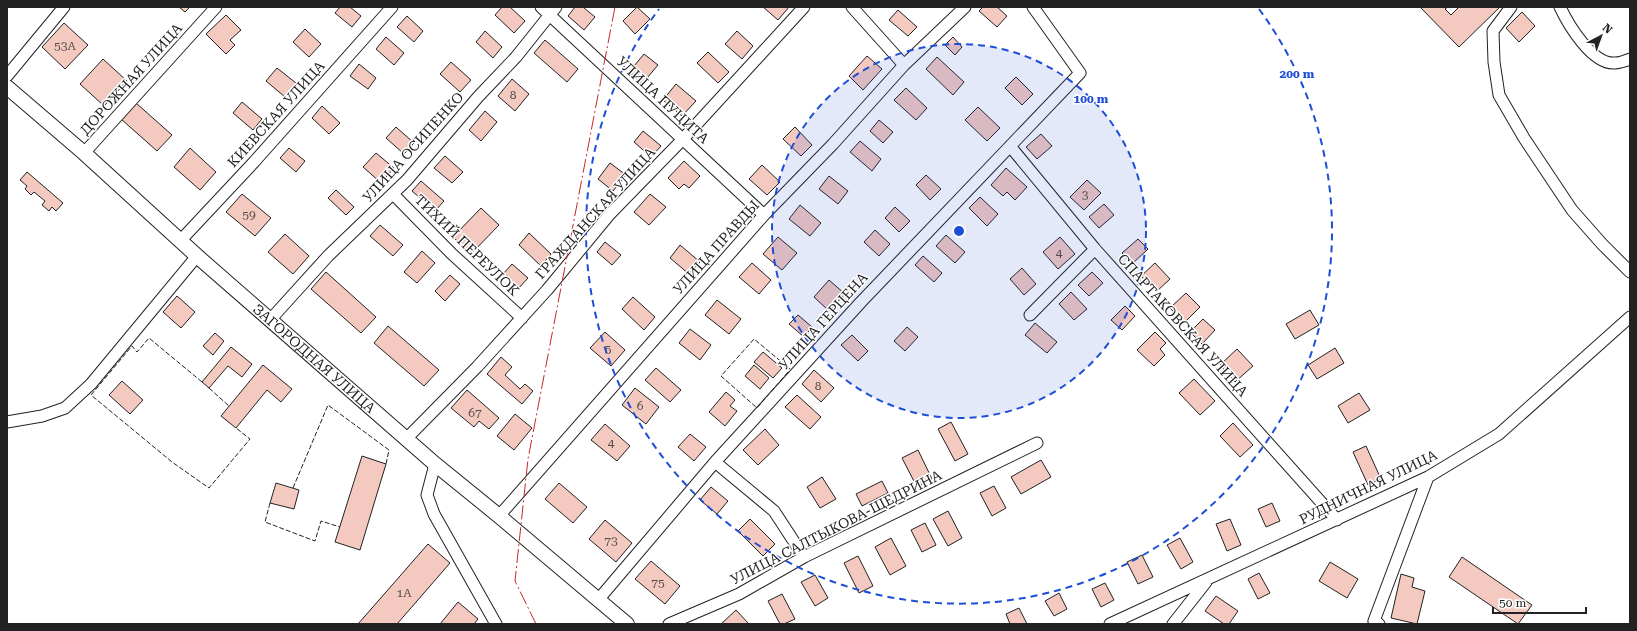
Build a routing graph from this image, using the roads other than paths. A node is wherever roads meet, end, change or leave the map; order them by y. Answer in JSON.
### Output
{"nodes":[{"id":1,"x":64,"y":7,"type":"edge"},
{"id":2,"x":216,"y":7,"type":"edge"},
{"id":3,"x":392,"y":7,"type":"edge"},
{"id":4,"x":804,"y":7,"type":"edge"},
{"id":5,"x":852,"y":7,"type":"edge"},
{"id":6,"x":965,"y":7,"type":"edge"},
{"id":7,"x":1033,"y":7,"type":"edge"},
{"id":8,"x":1511,"y":7,"type":"edge"},
{"id":9,"x":1560,"y":7,"type":"edge"},
{"id":10,"x":549,"y":10,"type":"edge"},
{"id":11,"x":1630,"y":59,"type":"edge"},
{"id":12,"x":904,"y":65,"type":"junction"},
{"id":13,"x":7,"y":76,"type":"edge"},
{"id":14,"x":7,"y":87,"type":"edge"},
{"id":15,"x":683,"y":139,"type":"junction"},
{"id":16,"x":1010,"y":146,"type":"junction"},
{"id":17,"x":84,"y":152,"type":"junction"},
{"id":18,"x":393,"y":194,"type":"junction"},
{"id":19,"x":764,"y":215,"type":"junction"},
{"id":20,"x":181,"y":240,"type":"junction"},
{"id":21,"x":1095,"y":249,"type":"junction"},
{"id":22,"x":197,"y":256,"type":"junction"},
{"id":23,"x":1630,"y":272,"type":"edge"},
{"id":24,"x":1030,"y":315,"type":"dead end"},
{"id":25,"x":522,"y":318,"type":"junction"},
{"id":26,"x":1630,"y":318,"type":"edge"},
{"id":27,"x":270,"y":320,"type":"junction"},
{"id":28,"x":7,"y":422,"type":"edge"},
{"id":29,"x":406,"y":438,"type":"junction"},
{"id":30,"x":1037,"y":444,"type":"dead end"},
{"id":31,"x":715,"y":462,"type":"junction"},
{"id":32,"x":435,"y":464,"type":"junction"},
{"id":33,"x":1428,"y":477,"type":"junction"},
{"id":34,"x":499,"y":516,"type":"junction"},
{"id":35,"x":1337,"y":520,"type":"junction"},
{"id":36,"x":804,"y":557,"type":"junction"},
{"id":37,"x":1208,"y":580,"type":"junction"},
{"id":38,"x":598,"y":600,"type":"junction"},
{"id":39,"x":496,"y":624,"type":"edge"},
{"id":40,"x":627,"y":624,"type":"edge"},
{"id":41,"x":669,"y":624,"type":"edge"},
{"id":42,"x":1110,"y":624,"type":"edge"},
{"id":43,"x":1173,"y":624,"type":"edge"},
{"id":44,"x":1379,"y":624,"type":"edge"}],
"edges":[{"from":1,"to":13,"type":"street"},
{"from":2,"to":17,"type":"street","name":"ДОРОЖНАЯ УЛИЦА"},
{"from":3,"to":20,"type":"street","name":"КИЕВСКАЯ УЛИЦА"},
{"from":4,"to":15,"type":"street","name":"ГРАЖДАНСКАЯ УЛИЦА"},
{"from":5,"to":12,"type":"street"},
{"from":6,"to":12,"type":"street","name":"УЛИЦА ПРАВДЫ"},
{"from":7,"to":16,"type":"street","name":"УЛИЦА ГЕРЦЕНА"},
{"from":8,"to":23,"type":"street"},
{"from":9,"to":11,"type":"street"},
{"from":10,"to":15,"type":"street","name":"УЛИЦА ПУЦИТА"},
{"from":10,"to":18,"type":"street","name":"УЛИЦА ОСИПЕНКО"},
{"from":12,"to":19,"type":"street","name":"УЛИЦА ПРАВДЫ"},
{"from":14,"to":17,"type":"street","name":"ЗАГОРОДНАЯ УЛИЦА"},
{"from":15,"to":19,"type":"street","name":"УЛИЦА ПУЦИТА"},
{"from":15,"to":25,"type":"street","name":"ГРАЖДАНСКАЯ УЛИЦА"},
{"from":16,"to":21,"type":"street","name":"СПАРТАКОВСКАЯ УЛИЦА"},
{"from":16,"to":31,"type":"street","name":"УЛИЦА ГЕРЦЕНА"},
{"from":17,"to":20,"type":"street","name":"ЗАГОРОДНАЯ УЛИЦА"},
{"from":18,"to":25,"type":"street","name":"ТИХИЙ ПЕРЕУЛОК"},
{"from":18,"to":27,"type":"street","name":"УЛИЦА ОСИПЕНКО"},
{"from":19,"to":34,"type":"street","name":"УЛИЦА ПРАВДЫ"},
{"from":20,"to":22,"type":"street","name":"ЗАГОРОДНАЯ УЛИЦА"},
{"from":21,"to":24,"type":"street"},
{"from":21,"to":35,"type":"street","name":"СПАРТАКОВСКАЯ УЛИЦА"},
{"from":22,"to":27,"type":"street","name":"ЗАГОРОДНАЯ УЛИЦА"},
{"from":22,"to":28,"type":"street"},
{"from":25,"to":29,"type":"street","name":"ГРАЖДАНСКАЯ УЛИЦА"},
{"from":26,"to":33,"type":"street","name":"РУДНИЧНАЯ УЛИЦА"},
{"from":27,"to":29,"type":"street","name":"ЗАГОРОДНАЯ УЛИЦА"},
{"from":29,"to":32,"type":"street","name":"ЗАГОРОДНАЯ УЛИЦА"},
{"from":30,"to":36,"type":"street","name":"УЛИЦА САЛТЫКОВА-ЩЕДРИНА"},
{"from":31,"to":36,"type":"street"},
{"from":31,"to":38,"type":"street","name":"УЛИЦА ГЕРЦЕНА"},
{"from":32,"to":34,"type":"street","name":"ЗАГОРОДНАЯ УЛИЦА"},
{"from":32,"to":39,"type":"street"},
{"from":33,"to":35,"type":"street","name":"РУДНИЧНАЯ УЛИЦА"},
{"from":33,"to":44,"type":"street"},
{"from":34,"to":38,"type":"street","name":"ЗАГОРОДНАЯ УЛИЦА"},
{"from":35,"to":37,"type":"street","name":"РУДНИЧНАЯ УЛИЦА"},
{"from":36,"to":41,"type":"street","name":"УЛИЦА САЛТЫКОВА-ЩЕДРИНА"},
{"from":37,"to":42,"type":"street","name":"РУДНИЧНАЯ УЛИЦА"},
{"from":37,"to":43,"type":"street"},
{"from":38,"to":40,"type":"street","name":"ЗАГОРОДНАЯ УЛИЦА"}]}
